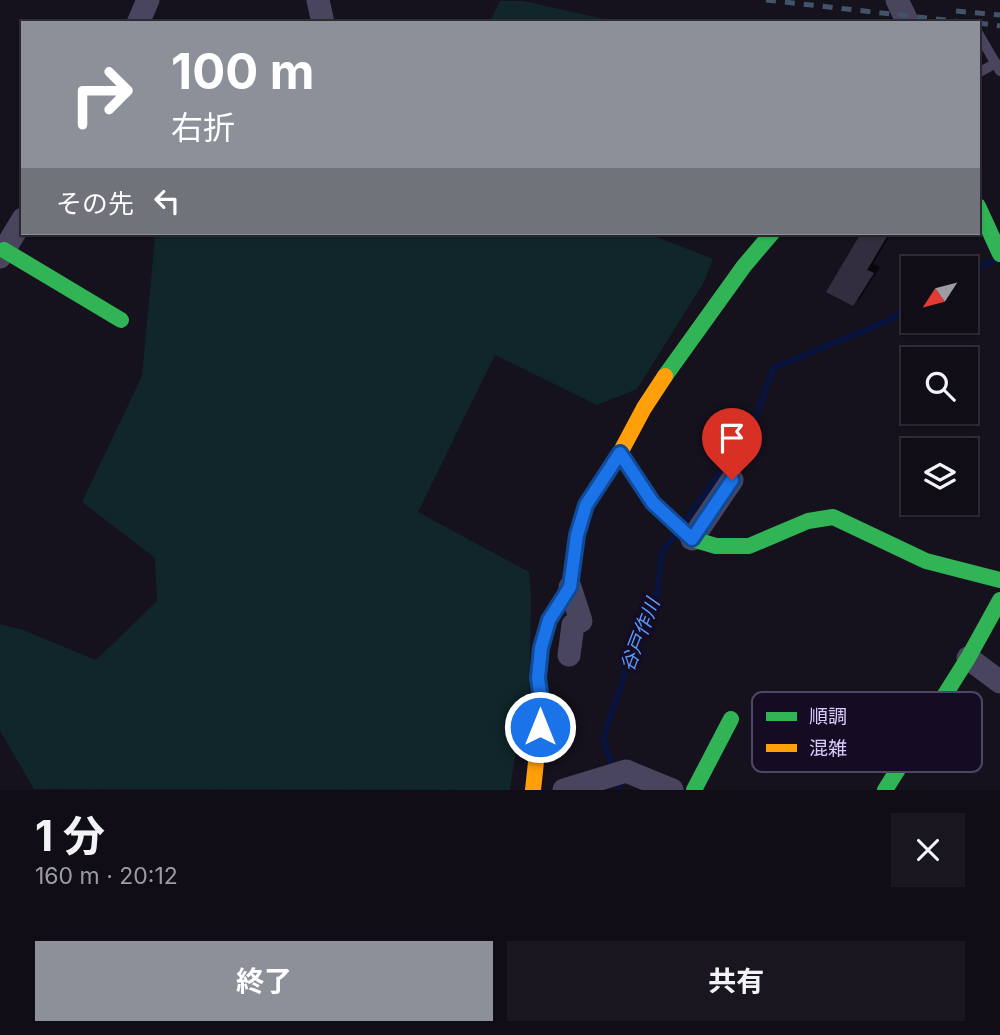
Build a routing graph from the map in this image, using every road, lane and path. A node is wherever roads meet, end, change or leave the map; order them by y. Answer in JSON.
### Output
{"nodes":[{"id":1,"x":148,"y":0,"type":"edge"},
{"id":2,"x":318,"y":0,"type":"edge"},
{"id":3,"x":897,"y":0,"type":"edge"},
{"id":4,"x":139,"y":21,"type":"edge"},
{"id":5,"x":323,"y":21,"type":"edge"},
{"id":6,"x":907,"y":21,"type":"edge"},
{"id":7,"x":980,"y":36,"type":"edge"},
{"id":8,"x":998,"y":67,"type":"edge"},
{"id":9,"x":980,"y":72,"type":"edge"},
{"id":10,"x":980,"y":210,"type":"edge"},
{"id":11,"x":21,"y":222,"type":"edge"},
{"id":12,"x":770,"y":235,"type":"edge"},
{"id":13,"x":2,"y":254,"type":"edge"},
{"id":14,"x":1000,"y":254,"type":"edge"},
{"id":15,"x":121,"y":320,"type":"dead end"},
{"id":16,"x":620,"y":453,"type":"junction"},
{"id":17,"x":732,"y":480,"type":"dead end"},
{"id":18,"x":692,"y":539,"type":"junction"},
{"id":19,"x":1000,"y":580,"type":"edge"},
{"id":20,"x":570,"y":587,"type":"junction"},
{"id":21,"x":1000,"y":600,"type":"edge"},
{"id":22,"x":569,"y":655,"type":"dead end"},
{"id":23,"x":968,"y":657,"type":"junction"},
{"id":24,"x":1000,"y":682,"type":"edge"},
{"id":25,"x":946,"y":692,"type":"edge"},
{"id":26,"x":731,"y":719,"type":"dead end"},
{"id":27,"x":897,"y":772,"type":"edge"},
{"id":28,"x":533,"y":790,"type":"edge"},
{"id":29,"x":564,"y":790,"type":"edge"},
{"id":30,"x":672,"y":790,"type":"edge"},
{"id":31,"x":694,"y":790,"type":"edge"},
{"id":32,"x":886,"y":790,"type":"edge"}],
"edges":[{"from":1,"to":4,"type":"street"},
{"from":2,"to":5,"type":"street"},
{"from":3,"to":6,"type":"street"},
{"from":7,"to":8,"type":"lane"},
{"from":8,"to":9,"type":"lane"},
{"from":10,"to":14,"type":"street"},
{"from":11,"to":13,"type":"street"},
{"from":12,"to":16,"type":"street"},
{"from":13,"to":15,"type":"street"},
{"from":16,"to":18,"type":"street"},
{"from":16,"to":20,"type":"street"},
{"from":17,"to":18,"type":"street"},
{"from":18,"to":19,"type":"street"},
{"from":20,"to":22,"type":"street"},
{"from":20,"to":28,"type":"street"},
{"from":21,"to":23,"type":"street"},
{"from":23,"to":24,"type":"street"},
{"from":23,"to":25,"type":"street"},
{"from":26,"to":31,"type":"street"},
{"from":27,"to":32,"type":"street"},
{"from":29,"to":30,"type":"street"}]}
